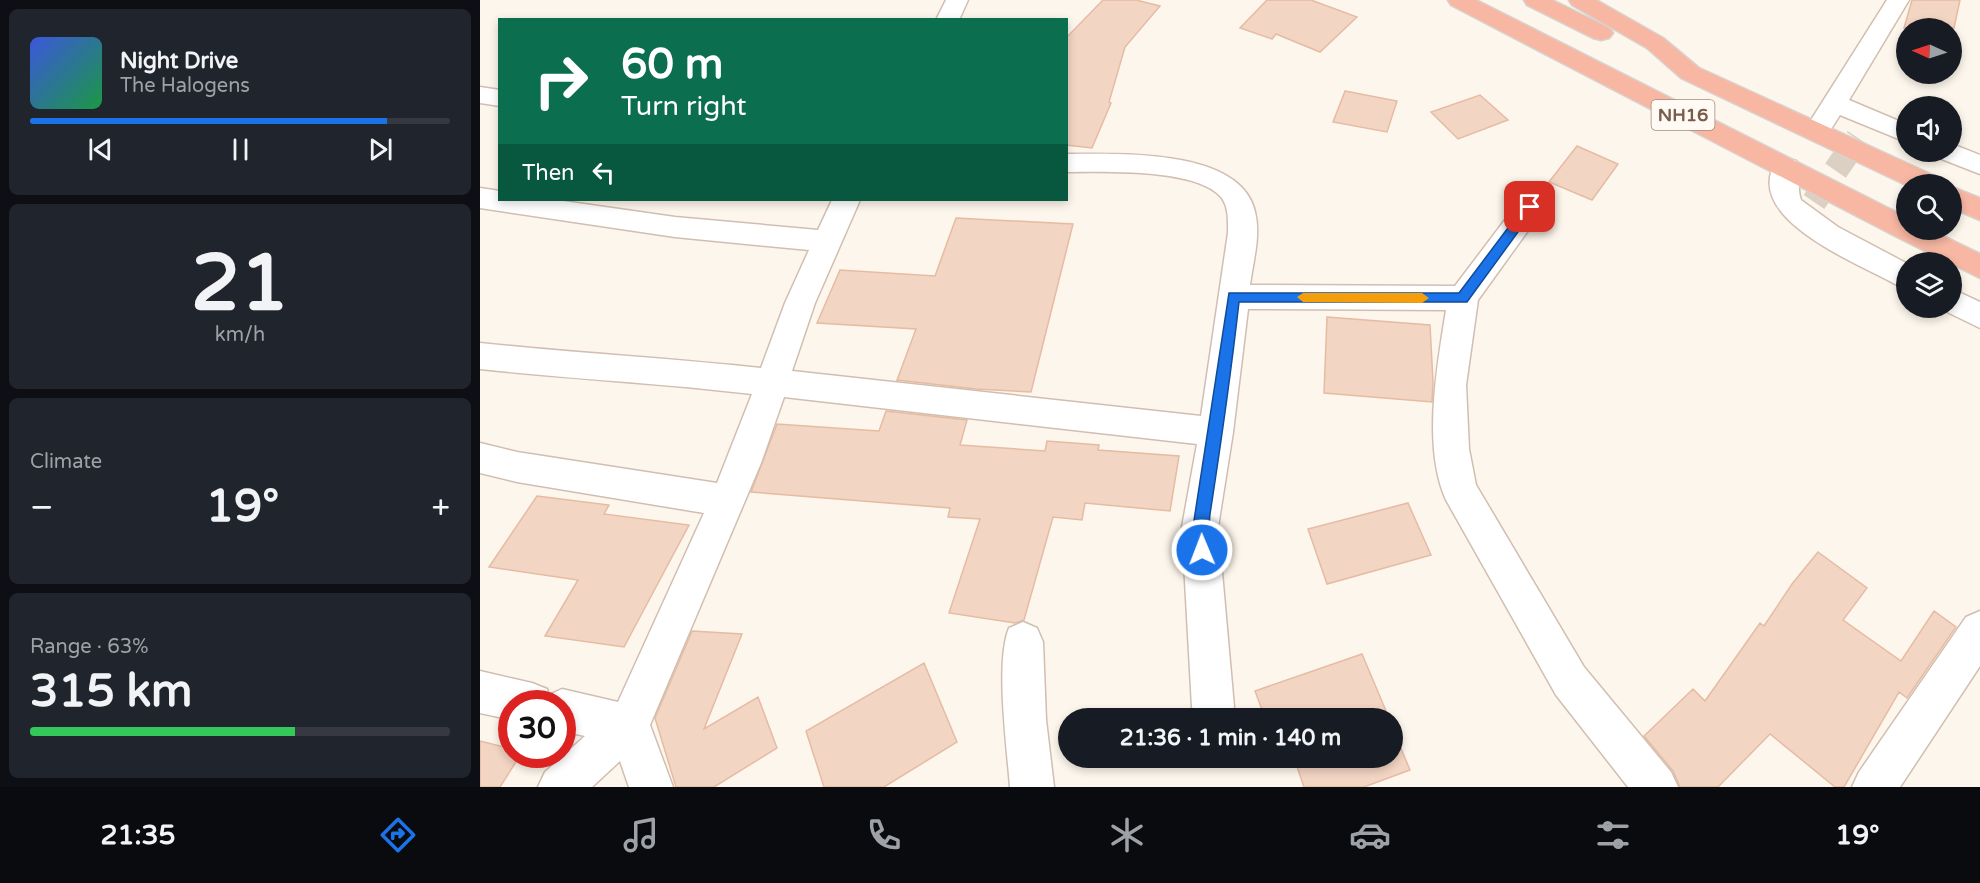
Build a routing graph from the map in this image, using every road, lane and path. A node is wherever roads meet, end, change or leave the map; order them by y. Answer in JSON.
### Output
{"nodes":[{"id":1,"x":957,"y":0,"type":"edge"},
{"id":2,"x":1458,"y":0,"type":"edge"},
{"id":3,"x":1535,"y":0,"type":"edge"},
{"id":4,"x":1580,"y":0,"type":"edge"},
{"id":5,"x":1898,"y":0,"type":"edge"},
{"id":6,"x":947,"y":18,"type":"edge"},
{"id":7,"x":1690,"y":73,"type":"junction"},
{"id":8,"x":480,"y":95,"type":"edge"},
{"id":9,"x":498,"y":98,"type":"edge"},
{"id":10,"x":1834,"y":103,"type":"junction"},
{"id":11,"x":1817,"y":131,"type":"junction"},
{"id":12,"x":1896,"y":132,"type":"edge"},
{"id":13,"x":1962,"y":158,"type":"edge"},
{"id":14,"x":1068,"y":163,"type":"edge"},
{"id":15,"x":1980,"y":165,"type":"edge"},
{"id":16,"x":1786,"y":168,"type":"junction"},
{"id":17,"x":1906,"y":174,"type":"edge"},
{"id":18,"x":480,"y":198,"type":"edge"},
{"id":19,"x":498,"y":201,"type":"edge"},
{"id":20,"x":500,"y":201,"type":"edge"},
{"id":21,"x":846,"y":201,"type":"edge"},
{"id":22,"x":1962,"y":202,"type":"edge"},
{"id":23,"x":1530,"y":207,"type":"dead end"},
{"id":24,"x":1980,"y":210,"type":"edge"},
{"id":25,"x":1896,"y":223,"type":"edge"},
{"id":26,"x":1928,"y":240,"type":"edge"},
{"id":27,"x":828,"y":241,"type":"junction"},
{"id":28,"x":1980,"y":267,"type":"edge"},
{"id":29,"x":1896,"y":269,"type":"edge"},
{"id":30,"x":1234,"y":297,"type":"junction"},
{"id":31,"x":1463,"y":298,"type":"junction"},
{"id":32,"x":1962,"y":306,"type":"edge"},
{"id":33,"x":1980,"y":316,"type":"edge"},
{"id":34,"x":480,"y":356,"type":"edge"},
{"id":35,"x":772,"y":382,"type":"junction"},
{"id":36,"x":1216,"y":432,"type":"junction"},
{"id":37,"x":480,"y":458,"type":"edge"},
{"id":38,"x":726,"y":501,"type":"junction"},
{"id":39,"x":1980,"y":631,"type":"edge"},
{"id":40,"x":1023,"y":642,"type":"dead end"},
{"id":41,"x":480,"y":692,"type":"edge"},
{"id":42,"x":498,"y":696,"type":"edge"},
{"id":43,"x":1213,"y":707,"type":"dead end"},
{"id":44,"x":576,"y":713,"type":"edge"},
{"id":45,"x":630,"y":725,"type":"junction"},
{"id":46,"x":560,"y":787,"type":"edge"},
{"id":47,"x":651,"y":787,"type":"edge"},
{"id":48,"x":1032,"y":787,"type":"edge"},
{"id":49,"x":1656,"y":787,"type":"edge"},
{"id":50,"x":1874,"y":787,"type":"edge"}],
"edges":[{"from":1,"to":6,"type":"street"},
{"from":2,"to":16,"type":"highway","number":"NH16"},
{"from":3,"to":7,"type":"highway","number":"NH16"},
{"from":4,"to":7,"type":"highway"},
{"from":5,"to":10,"type":"street"},
{"from":7,"to":11,"type":"highway","number":"NH16"},
{"from":8,"to":9,"type":"street"},
{"from":10,"to":11,"type":"street"},
{"from":10,"to":12,"type":"street"},
{"from":11,"to":17,"type":"highway","number":"NH16"},
{"from":13,"to":15,"type":"street"},
{"from":14,"to":30,"type":"street"},
{"from":16,"to":25,"type":"highway","number":"NH16"},
{"from":16,"to":29,"type":"street"},
{"from":18,"to":19,"type":"street"},
{"from":20,"to":27,"type":"street"},
{"from":21,"to":27,"type":"street"},
{"from":22,"to":24,"type":"highway"},
{"from":23,"to":31,"type":"street"},
{"from":26,"to":28,"type":"highway","number":"NH16"},
{"from":27,"to":35,"type":"street"},
{"from":30,"to":31,"type":"street"},
{"from":30,"to":36,"type":"street"},
{"from":31,"to":49,"type":"street"},
{"from":32,"to":33,"type":"street"},
{"from":34,"to":35,"type":"street"},
{"from":35,"to":36,"type":"street"},
{"from":35,"to":38,"type":"street"},
{"from":36,"to":43,"type":"street"},
{"from":37,"to":38,"type":"street"},
{"from":38,"to":45,"type":"street"},
{"from":39,"to":50,"type":"street"},
{"from":40,"to":48,"type":"street"},
{"from":41,"to":42,"type":"street"},
{"from":44,"to":45,"type":"street"},
{"from":45,"to":46,"type":"street"},
{"from":45,"to":47,"type":"street"}]}
